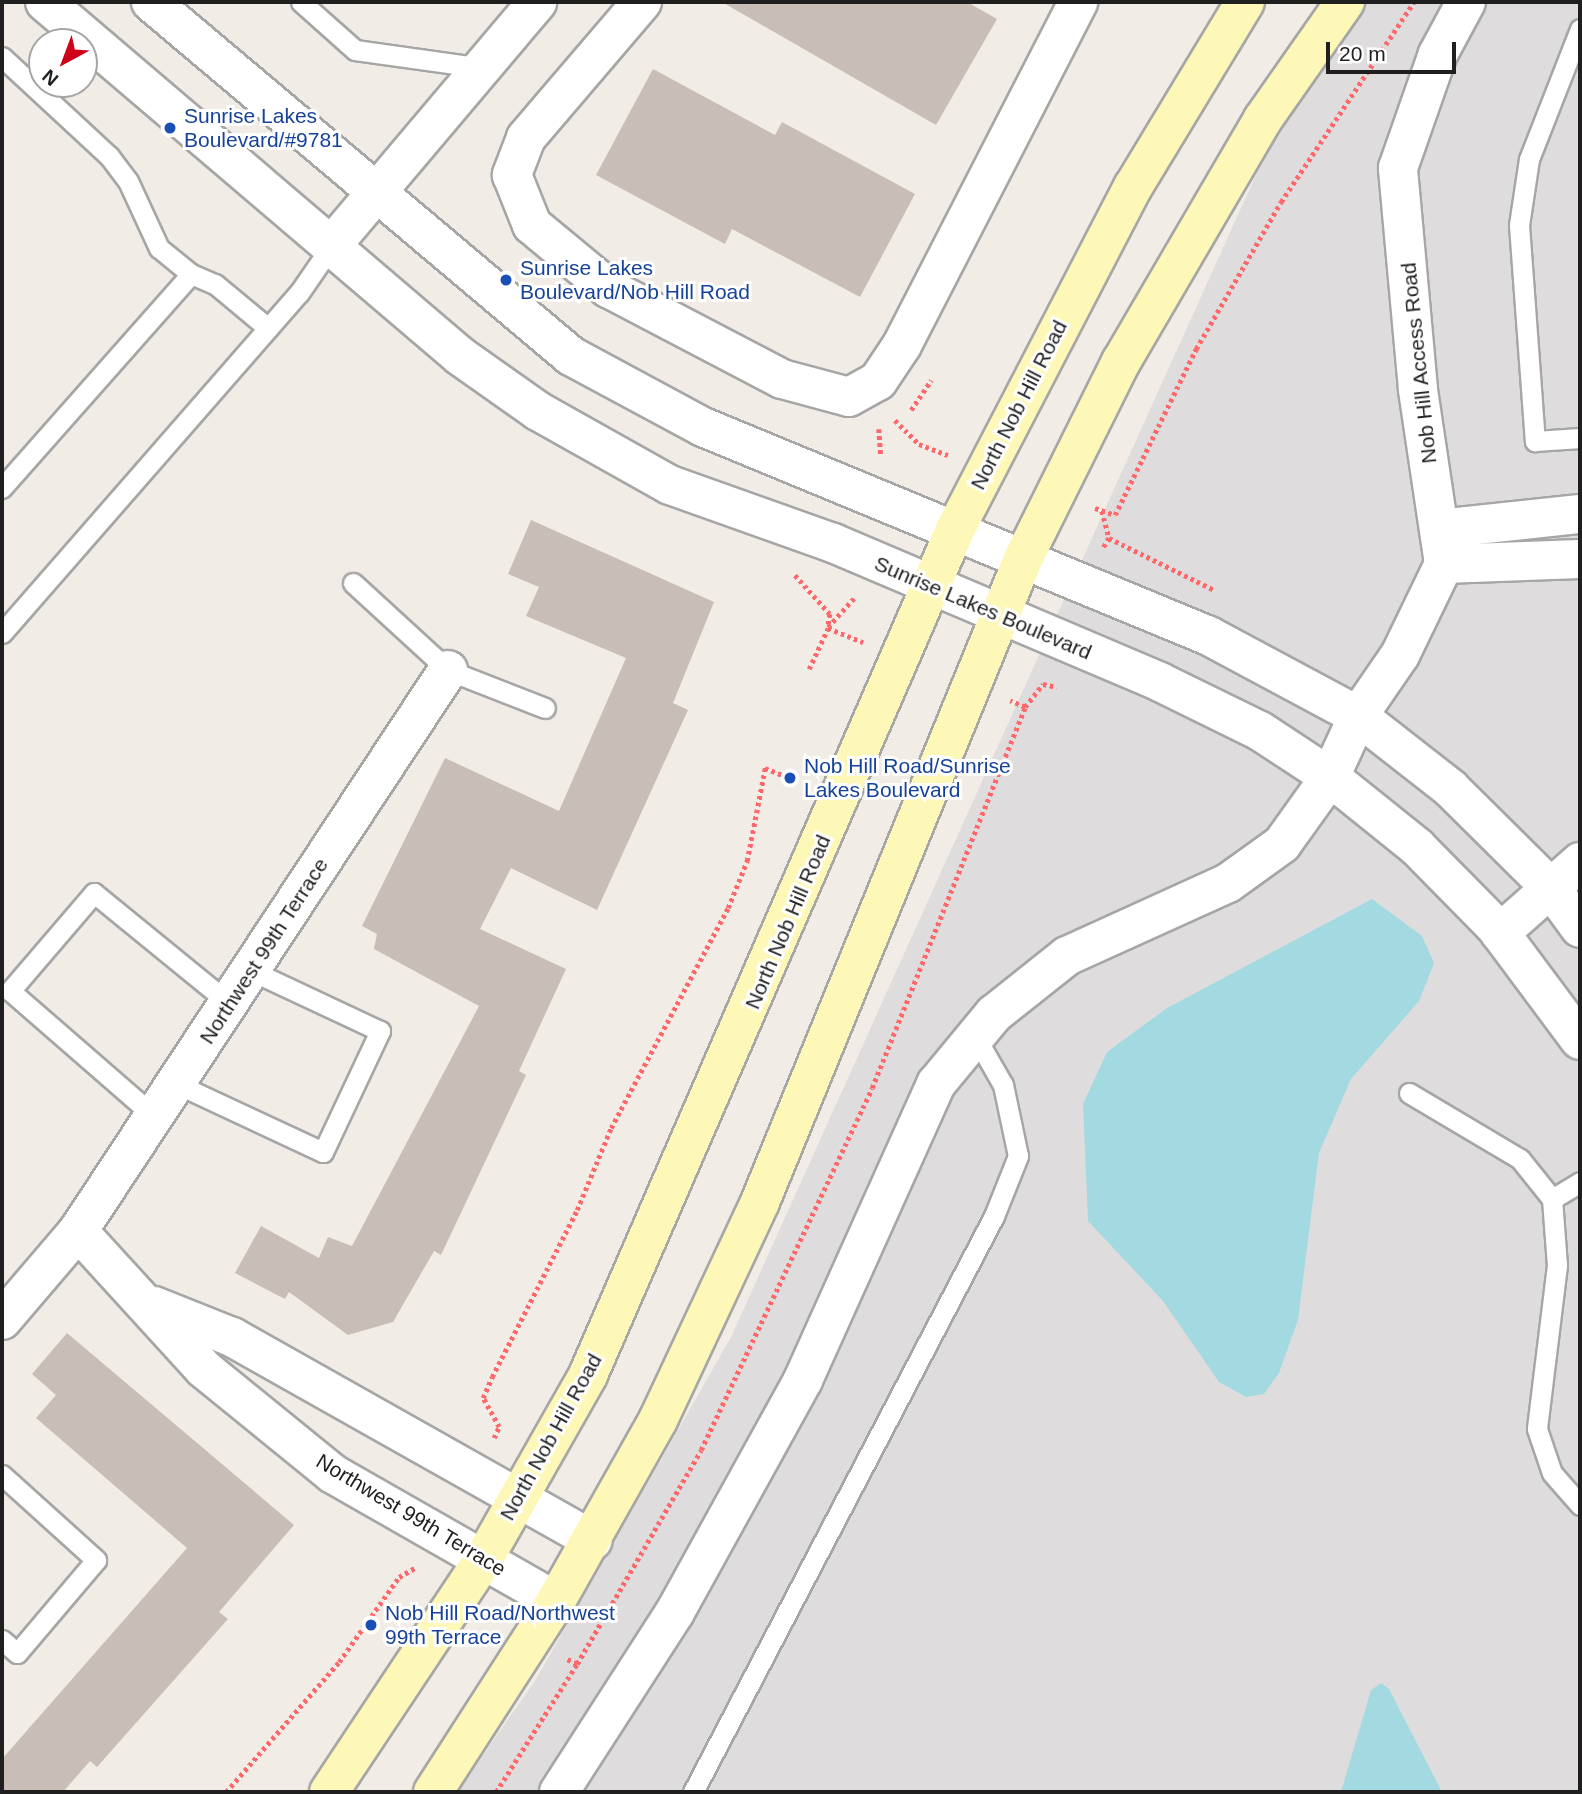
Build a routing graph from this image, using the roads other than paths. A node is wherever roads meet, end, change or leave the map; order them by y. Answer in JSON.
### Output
{"nodes":[{"id":1,"x":45,"y":2,"type":"edge"},
{"id":2,"x":151,"y":2,"type":"edge"},
{"id":3,"x":301,"y":2,"type":"edge"},
{"id":4,"x":537,"y":2,"type":"edge"},
{"id":5,"x":642,"y":2,"type":"edge"},
{"id":6,"x":1079,"y":2,"type":"edge"},
{"id":7,"x":1245,"y":2,"type":"edge"},
{"id":8,"x":1345,"y":2,"type":"edge"},
{"id":9,"x":1466,"y":2,"type":"edge"},
{"id":10,"x":1580,"y":29,"type":"edge"},
{"id":11,"x":2,"y":57,"type":"edge"},
{"id":12,"x":484,"y":68,"type":"junction"},
{"id":13,"x":376,"y":196,"type":"junction"},
{"id":14,"x":331,"y":245,"type":"junction"},
{"id":15,"x":191,"y":274,"type":"junction"},
{"id":16,"x":268,"y":328,"type":"junction"},
{"id":17,"x":1580,"y":438,"type":"edge"},
{"id":18,"x":2,"y":488,"type":"edge"},
{"id":19,"x":1580,"y":514,"type":"edge"},
{"id":20,"x":956,"y":528,"type":"junction"},
{"id":21,"x":1441,"y":546,"type":"junction"},
{"id":22,"x":1024,"y":557,"type":"junction"},
{"id":23,"x":1580,"y":559,"type":"edge"},
{"id":24,"x":353,"y":583,"type":"dead end"},
{"id":25,"x":931,"y":588,"type":"junction"},
{"id":26,"x":998,"y":616,"type":"junction"},
{"id":27,"x":2,"y":634,"type":"edge"},
{"id":28,"x":448,"y":670,"type":"junction"},
{"id":29,"x":545,"y":708,"type":"dead end"},
{"id":30,"x":1358,"y":716,"type":"junction"},
{"id":31,"x":1330,"y":777,"type":"junction"},
{"id":32,"x":1580,"y":862,"type":"edge"},
{"id":33,"x":1551,"y":888,"type":"junction"},
{"id":34,"x":1580,"y":928,"type":"edge"},
{"id":35,"x":1500,"y":933,"type":"junction"},
{"id":36,"x":252,"y":971,"type":"junction"},
{"id":37,"x":230,"y":1004,"type":"junction"},
{"id":38,"x":975,"y":1036,"type":"junction"},
{"id":39,"x":1580,"y":1040,"type":"edge"},
{"id":40,"x":177,"y":1084,"type":"junction"},
{"id":41,"x":1409,"y":1093,"type":"dead end"},
{"id":42,"x":154,"y":1116,"type":"junction"},
{"id":43,"x":1580,"y":1182,"type":"edge"},
{"id":44,"x":1552,"y":1199,"type":"junction"},
{"id":45,"x":78,"y":1231,"type":"junction"},
{"id":46,"x":152,"y":1306,"type":"junction"},
{"id":47,"x":2,"y":1320,"type":"edge"},
{"id":48,"x":2,"y":1475,"type":"edge"},
{"id":49,"x":519,"y":1498,"type":"junction"},
{"id":50,"x":1580,"y":1506,"type":"edge"},
{"id":51,"x":593,"y":1540,"type":"junction"},
{"id":52,"x":483,"y":1560,"type":"junction"},
{"id":53,"x":556,"y":1601,"type":"junction"},
{"id":54,"x":2,"y":1640,"type":"edge"},
{"id":55,"x":329,"y":1792,"type":"edge"},
{"id":56,"x":433,"y":1792,"type":"edge"},
{"id":57,"x":559,"y":1792,"type":"edge"},
{"id":58,"x":693,"y":1792,"type":"edge"}],
"edges":[{"from":1,"to":14,"type":"street","name":"Sunrise Lakes Boulevard"},
{"from":2,"to":13,"type":"street"},
{"from":3,"to":12,"type":"lane"},
{"from":4,"to":12,"type":"street"},
{"from":5,"to":6,"type":"street"},
{"from":7,"to":20,"type":"main road","name":"North Nob Hill Road"},
{"from":8,"to":22,"type":"main road"},
{"from":9,"to":21,"type":"street","name":"Nob Hill Access Road"},
{"from":10,"to":17,"type":"lane"},
{"from":11,"to":15,"type":"lane"},
{"from":12,"to":13,"type":"street"},
{"from":13,"to":14,"type":"street"},
{"from":13,"to":20,"type":"street"},
{"from":14,"to":16,"type":"lane"},
{"from":14,"to":25,"type":"street","name":"Sunrise Lakes Boulevard"},
{"from":15,"to":16,"type":"lane"},
{"from":15,"to":18,"type":"lane"},
{"from":16,"to":27,"type":"lane"},
{"from":19,"to":21,"type":"street"},
{"from":20,"to":22,"type":"street"},
{"from":20,"to":25,"type":"main road","name":"North Nob Hill Road"},
{"from":21,"to":23,"type":"street"},
{"from":21,"to":30,"type":"street"},
{"from":22,"to":26,"type":"main road"},
{"from":22,"to":30,"type":"street"},
{"from":24,"to":28,"type":"lane"},
{"from":25,"to":26,"type":"street","name":"Sunrise Lakes Boulevard"},
{"from":25,"to":49,"type":"main road","name":"North Nob Hill Road"},
{"from":26,"to":31,"type":"street","name":"Sunrise Lakes Boulevard"},
{"from":26,"to":51,"type":"main road"},
{"from":28,"to":29,"type":"lane"},
{"from":28,"to":36,"type":"street","name":"Northwest 99th Terrace"},
{"from":30,"to":31,"type":"street"},
{"from":30,"to":33,"type":"street"},
{"from":31,"to":35,"type":"street","name":"Sunrise Lakes Boulevard"},
{"from":31,"to":38,"type":"street"},
{"from":32,"to":33,"type":"street"},
{"from":33,"to":34,"type":"street"},
{"from":33,"to":35,"type":"street"},
{"from":35,"to":39,"type":"street","name":"Sunrise Lakes Boulevard"},
{"from":36,"to":37,"type":"street","name":"Northwest 99th Terrace"},
{"from":36,"to":40,"type":"lane"},
{"from":37,"to":40,"type":"street","name":"Northwest 99th Terrace"},
{"from":37,"to":42,"type":"lane"},
{"from":38,"to":57,"type":"street"},
{"from":38,"to":58,"type":"lane"},
{"from":40,"to":42,"type":"street","name":"Northwest 99th Terrace"},
{"from":41,"to":44,"type":"lane"},
{"from":42,"to":45,"type":"street","name":"Northwest 99th Terrace"},
{"from":43,"to":44,"type":"lane"},
{"from":44,"to":50,"type":"lane"},
{"from":45,"to":46,"type":"street","name":"Northwest 99th Terrace"},
{"from":45,"to":47,"type":"street","name":"Northwest 99th Terrace"},
{"from":46,"to":49,"type":"street","name":"Northwest 99th Terrace"},
{"from":46,"to":52,"type":"street","name":"Northwest 99th Terrace"},
{"from":48,"to":54,"type":"lane"},
{"from":49,"to":51,"type":"street","name":"Northwest 99th Terrace"},
{"from":49,"to":52,"type":"main road","name":"North Nob Hill Road"},
{"from":51,"to":53,"type":"main road"},
{"from":52,"to":53,"type":"street","name":"Northwest 99th Terrace"},
{"from":52,"to":55,"type":"main road","name":"North Nob Hill Road"},
{"from":53,"to":56,"type":"main road"}]}
